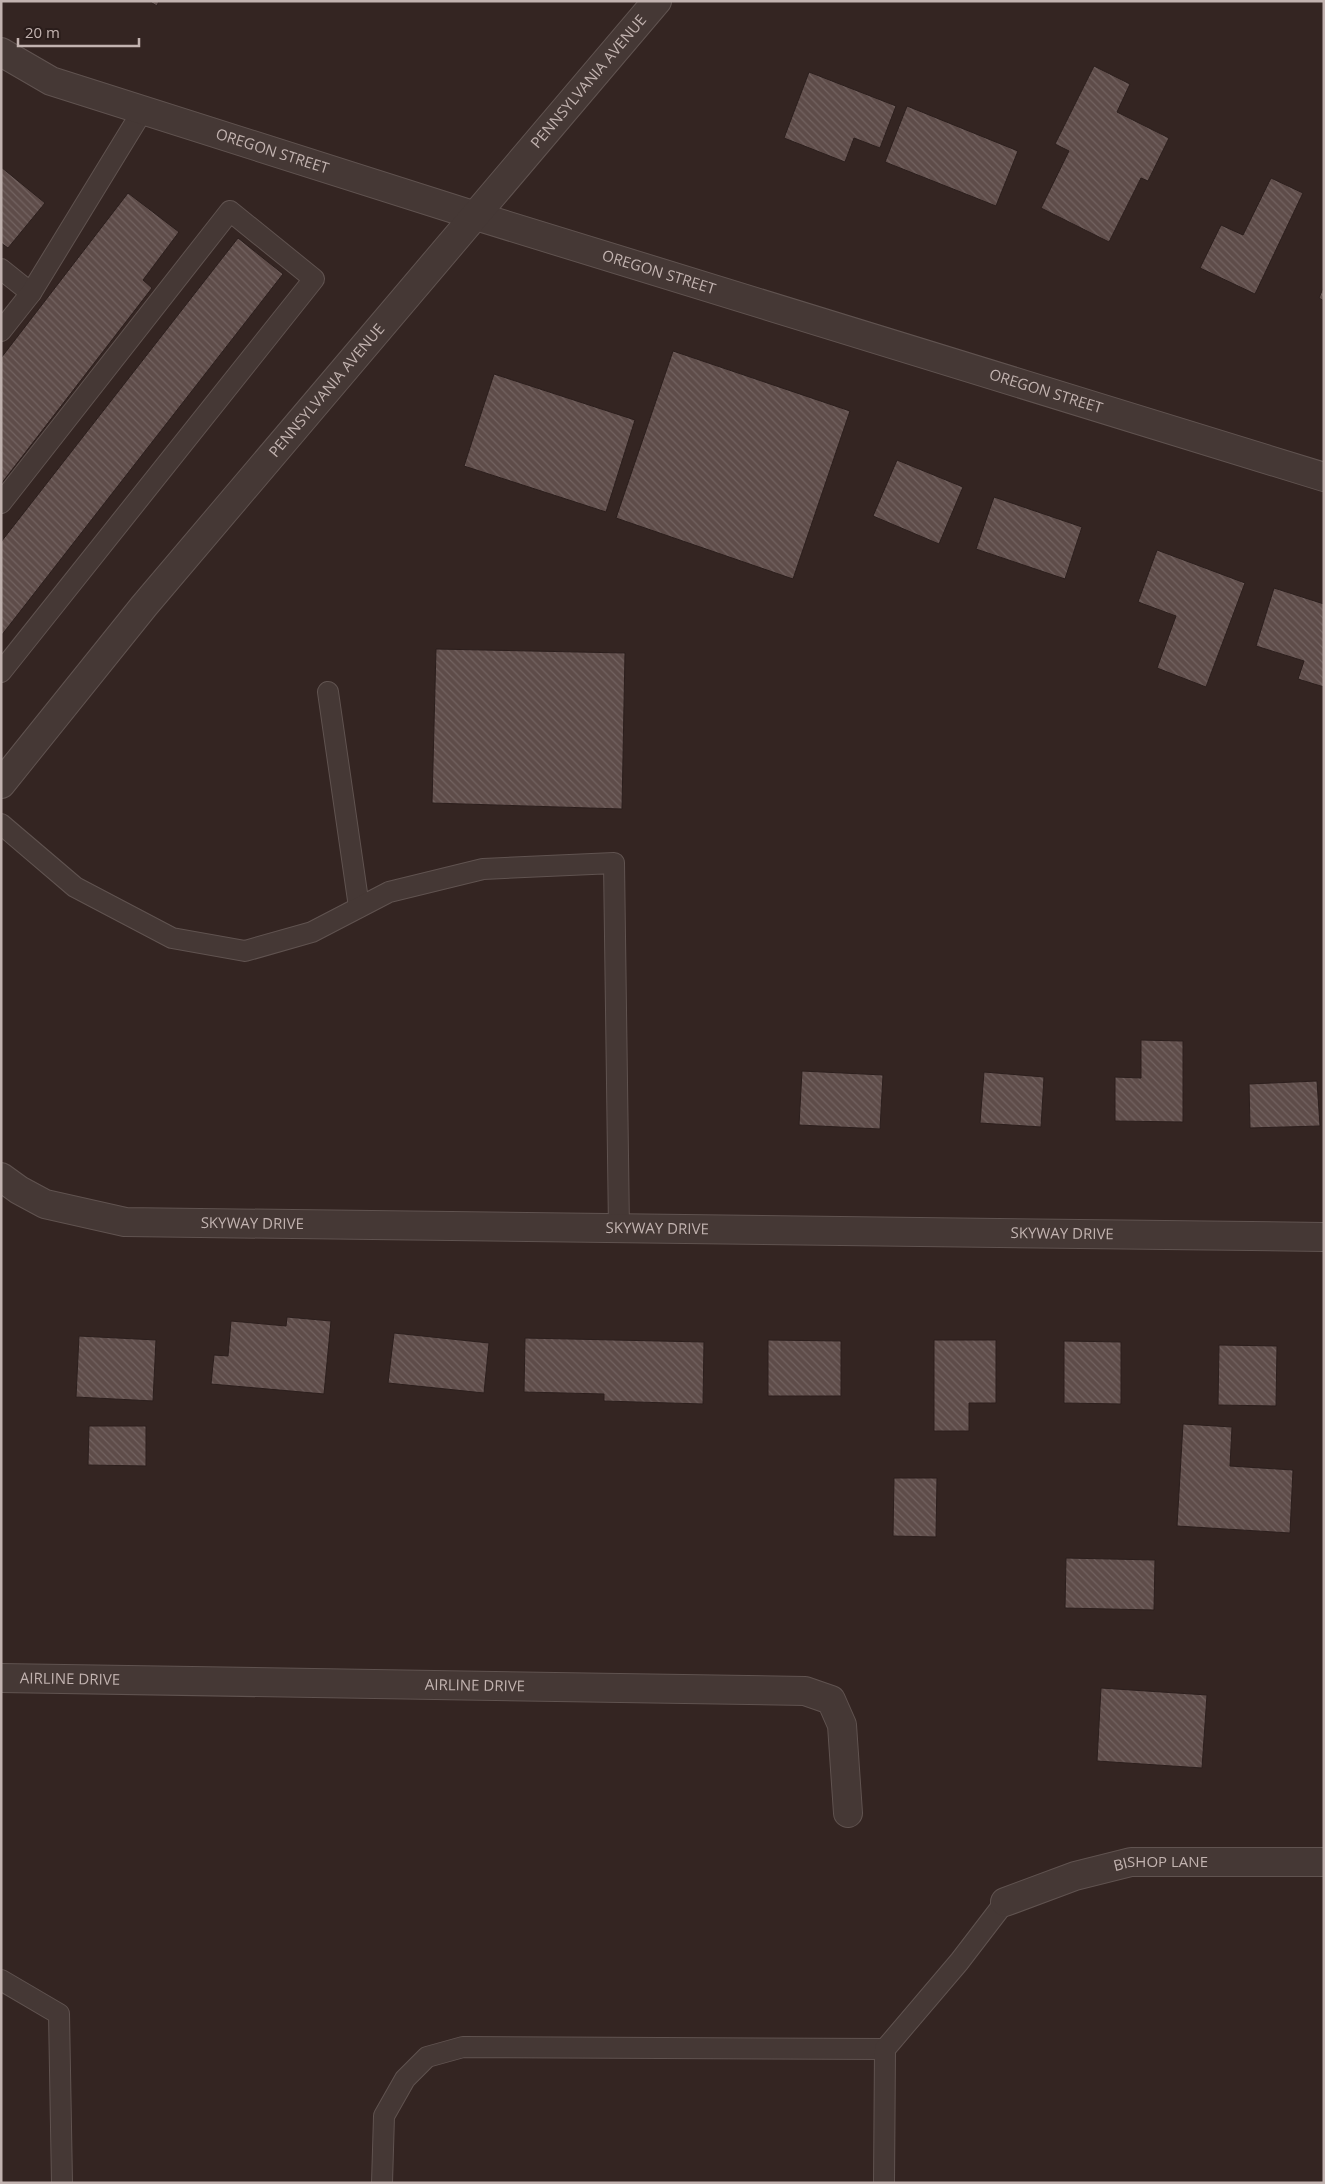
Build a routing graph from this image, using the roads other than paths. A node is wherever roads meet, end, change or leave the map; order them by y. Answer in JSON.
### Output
{"nodes":[{"id":1,"x":657,"y":1,"type":"edge"},
{"id":2,"x":1,"y":52,"type":"edge"},
{"id":3,"x":143,"y":110,"type":"junction"},
{"id":4,"x":476,"y":216,"type":"junction"},
{"id":5,"x":1,"y":270,"type":"edge"},
{"id":6,"x":31,"y":293,"type":"junction"},
{"id":7,"x":1,"y":331,"type":"edge"},
{"id":8,"x":1324,"y":477,"type":"edge"},
{"id":9,"x":1,"y":503,"type":"edge"},
{"id":10,"x":1,"y":672,"type":"edge"},
{"id":11,"x":328,"y":692,"type":"dead end"},
{"id":12,"x":1,"y":784,"type":"edge"},
{"id":13,"x":1,"y":824,"type":"edge"},
{"id":14,"x":359,"y":907,"type":"junction"},
{"id":15,"x":1,"y":1177,"type":"edge"},
{"id":16,"x":619,"y":1229,"type":"junction"},
{"id":17,"x":1324,"y":1236,"type":"edge"},
{"id":18,"x":1,"y":1678,"type":"edge"},
{"id":19,"x":848,"y":1813,"type":"dead end"},
{"id":20,"x":1324,"y":1862,"type":"edge"},
{"id":21,"x":1005,"y":1902,"type":"joint"},
{"id":22,"x":1,"y":1980,"type":"edge"},
{"id":23,"x":885,"y":2049,"type":"junction"},
{"id":24,"x":62,"y":2183,"type":"edge"},
{"id":25,"x":382,"y":2183,"type":"edge"},
{"id":26,"x":884,"y":2183,"type":"edge"}],
"edges":[{"from":1,"to":4,"type":"street","name":"PENNSYLVANIA AVENUE"},
{"from":2,"to":3,"type":"street","name":"OREGON STREET"},
{"from":3,"to":4,"type":"street","name":"OREGON STREET"},
{"from":3,"to":6,"type":"lane"},
{"from":4,"to":8,"type":"street","name":"OREGON STREET"},
{"from":4,"to":12,"type":"street","name":"PENNSYLVANIA AVENUE"},
{"from":5,"to":6,"type":"lane"},
{"from":6,"to":7,"type":"lane"},
{"from":9,"to":10,"type":"lane"},
{"from":11,"to":14,"type":"lane"},
{"from":13,"to":14,"type":"lane"},
{"from":14,"to":16,"type":"lane"},
{"from":15,"to":16,"type":"street","name":"SKYWAY DRIVE"},
{"from":16,"to":17,"type":"street","name":"SKYWAY DRIVE"},
{"from":18,"to":19,"type":"street","name":"AIRLINE DRIVE"},
{"from":20,"to":21,"type":"street","name":"BISHOP LANE"},
{"from":21,"to":23,"type":"lane"},
{"from":22,"to":24,"type":"lane"},
{"from":23,"to":25,"type":"lane"},
{"from":23,"to":26,"type":"lane"}]}
